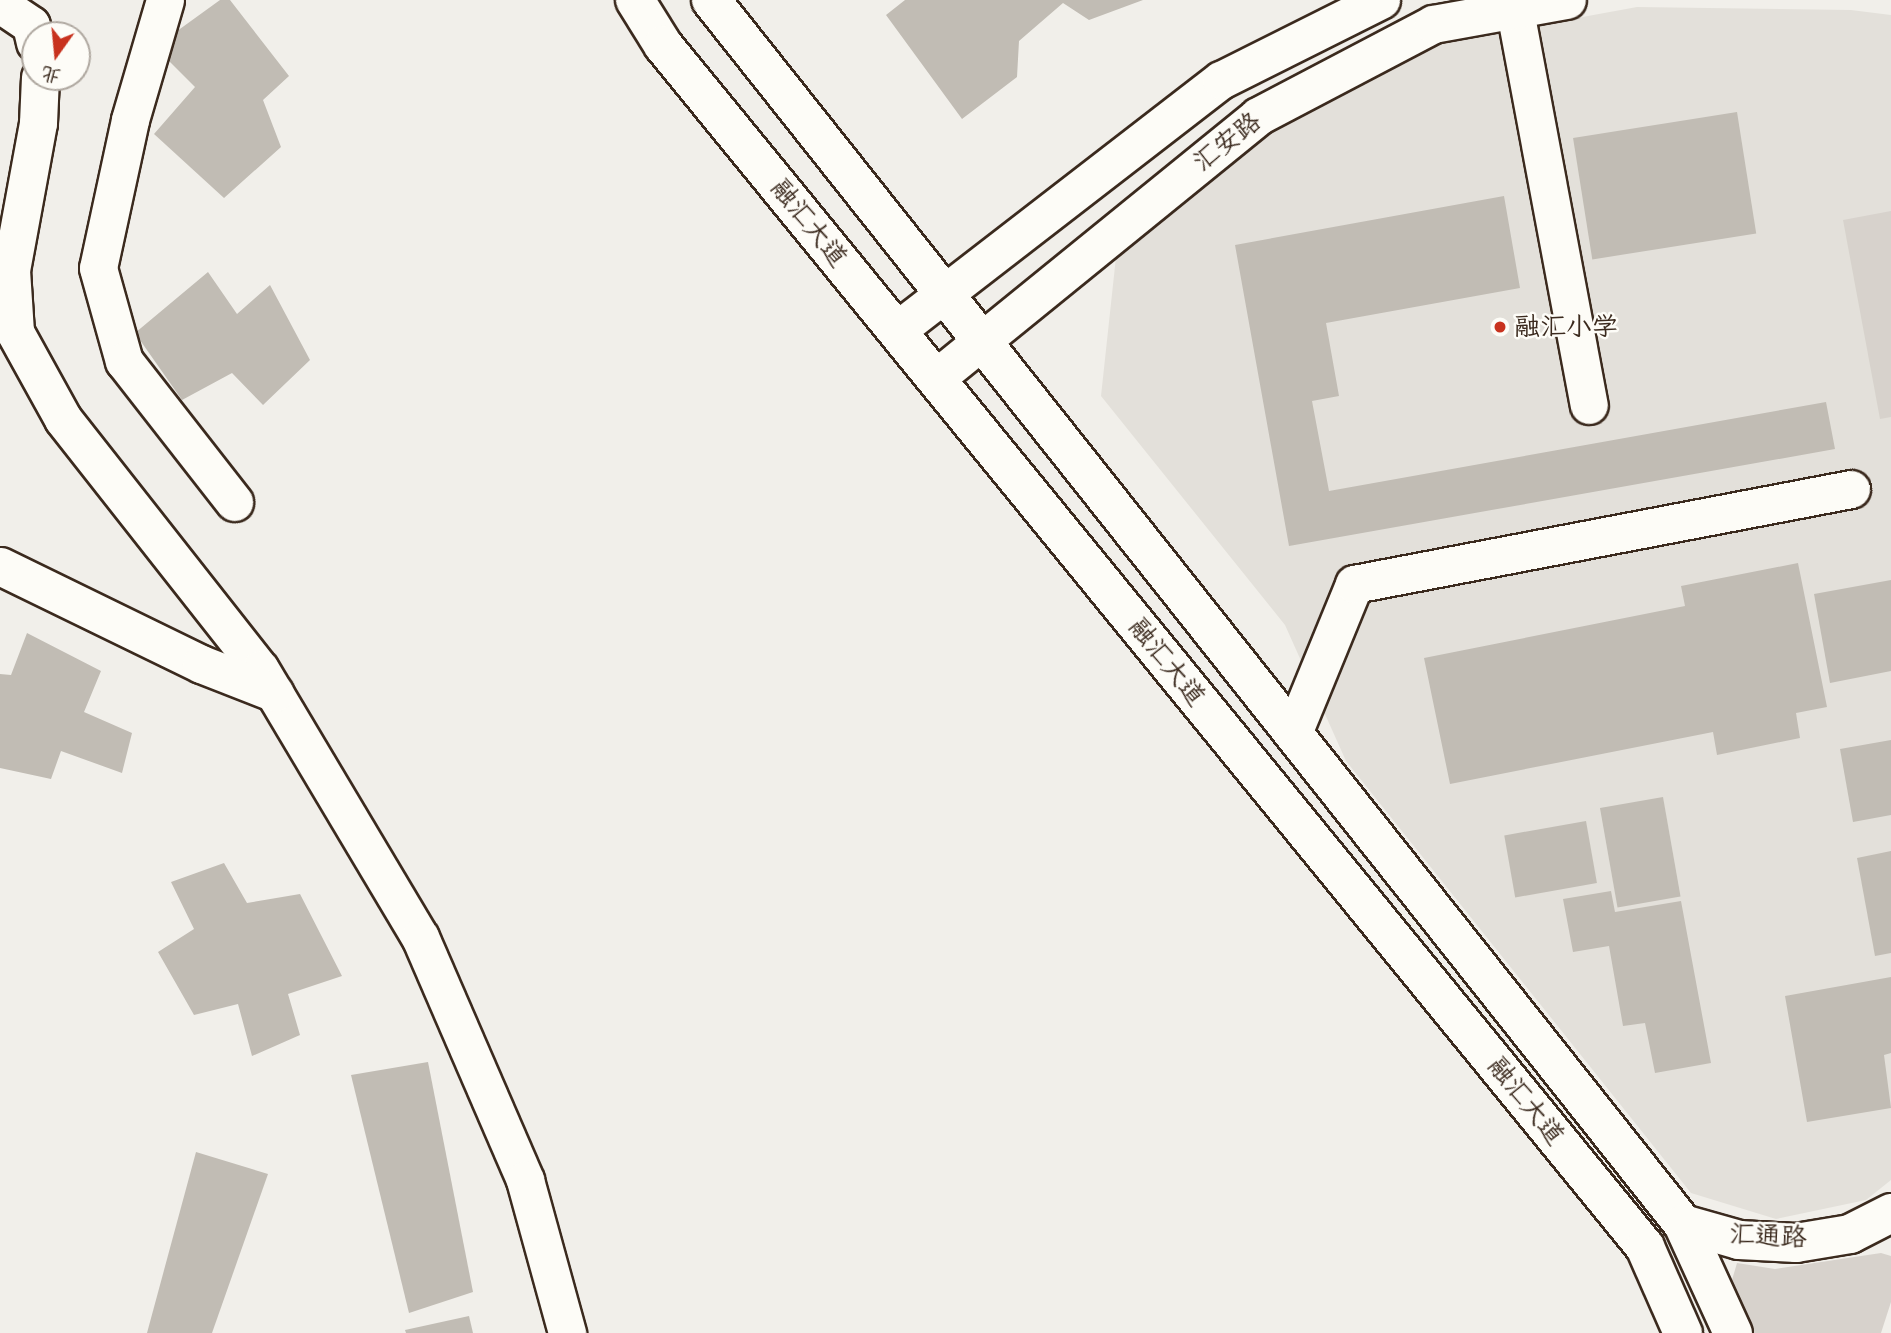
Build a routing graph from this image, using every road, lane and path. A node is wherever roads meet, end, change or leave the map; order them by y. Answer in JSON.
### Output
{"nodes":[{"id":1,"x":165,"y":0,"type":"edge"},
{"id":2,"x":635,"y":0,"type":"edge"},
{"id":3,"x":711,"y":0,"type":"edge"},
{"id":4,"x":1381,"y":0,"type":"edge"},
{"id":5,"x":1567,"y":0,"type":"edge"},
{"id":6,"x":0,"y":4,"type":"edge"},
{"id":7,"x":1513,"y":5,"type":"edge"},
{"id":8,"x":25,"y":21,"type":"edge"},
{"id":9,"x":39,"y":91,"type":"edge"},
{"id":10,"x":944,"y":294,"type":"junction"},
{"id":11,"x":897,"y":330,"type":"junction"},
{"id":12,"x":981,"y":341,"type":"junction"},
{"id":13,"x":936,"y":378,"type":"junction"},
{"id":14,"x":1589,"y":405,"type":"dead end"},
{"id":15,"x":1851,"y":489,"type":"dead end"},
{"id":16,"x":233,"y":502,"type":"dead end"},
{"id":17,"x":0,"y":566,"type":"edge"},
{"id":18,"x":275,"y":693,"type":"junction"},
{"id":19,"x":1293,"y":733,"type":"junction"},
{"id":20,"x":1891,"y":1213,"type":"edge"},
{"id":21,"x":1684,"y":1224,"type":"junction"},
{"id":22,"x":567,"y":1333,"type":"edge"},
{"id":23,"x":1683,"y":1333,"type":"edge"},
{"id":24,"x":1733,"y":1333,"type":"edge"}],
"edges":[{"from":1,"to":16,"type":"street"},
{"from":2,"to":11,"type":"main road","name":"融汇大道"},
{"from":3,"to":10,"type":"main road","name":"融汇大道"},
{"from":4,"to":10,"type":"street","name":"汇安路"},
{"from":5,"to":7,"type":"street","name":"汇安路"},
{"from":6,"to":8,"type":"street"},
{"from":7,"to":12,"type":"street","name":"汇安路"},
{"from":7,"to":14,"type":"street"},
{"from":9,"to":18,"type":"street"},
{"from":10,"to":11,"type":"street","name":"汇安路"},
{"from":10,"to":12,"type":"main road","name":"融汇大道"},
{"from":11,"to":13,"type":"main road","name":"融汇大道"},
{"from":12,"to":13,"type":"street","name":"汇安路"},
{"from":12,"to":19,"type":"main road","name":"融汇大道"},
{"from":13,"to":23,"type":"main road","name":"融汇大道"},
{"from":15,"to":19,"type":"street"},
{"from":17,"to":18,"type":"street"},
{"from":18,"to":22,"type":"street"},
{"from":19,"to":21,"type":"main road","name":"融汇大道"},
{"from":20,"to":21,"type":"main road","name":"汇通路"},
{"from":21,"to":24,"type":"main road","name":"融汇大道"}]}
